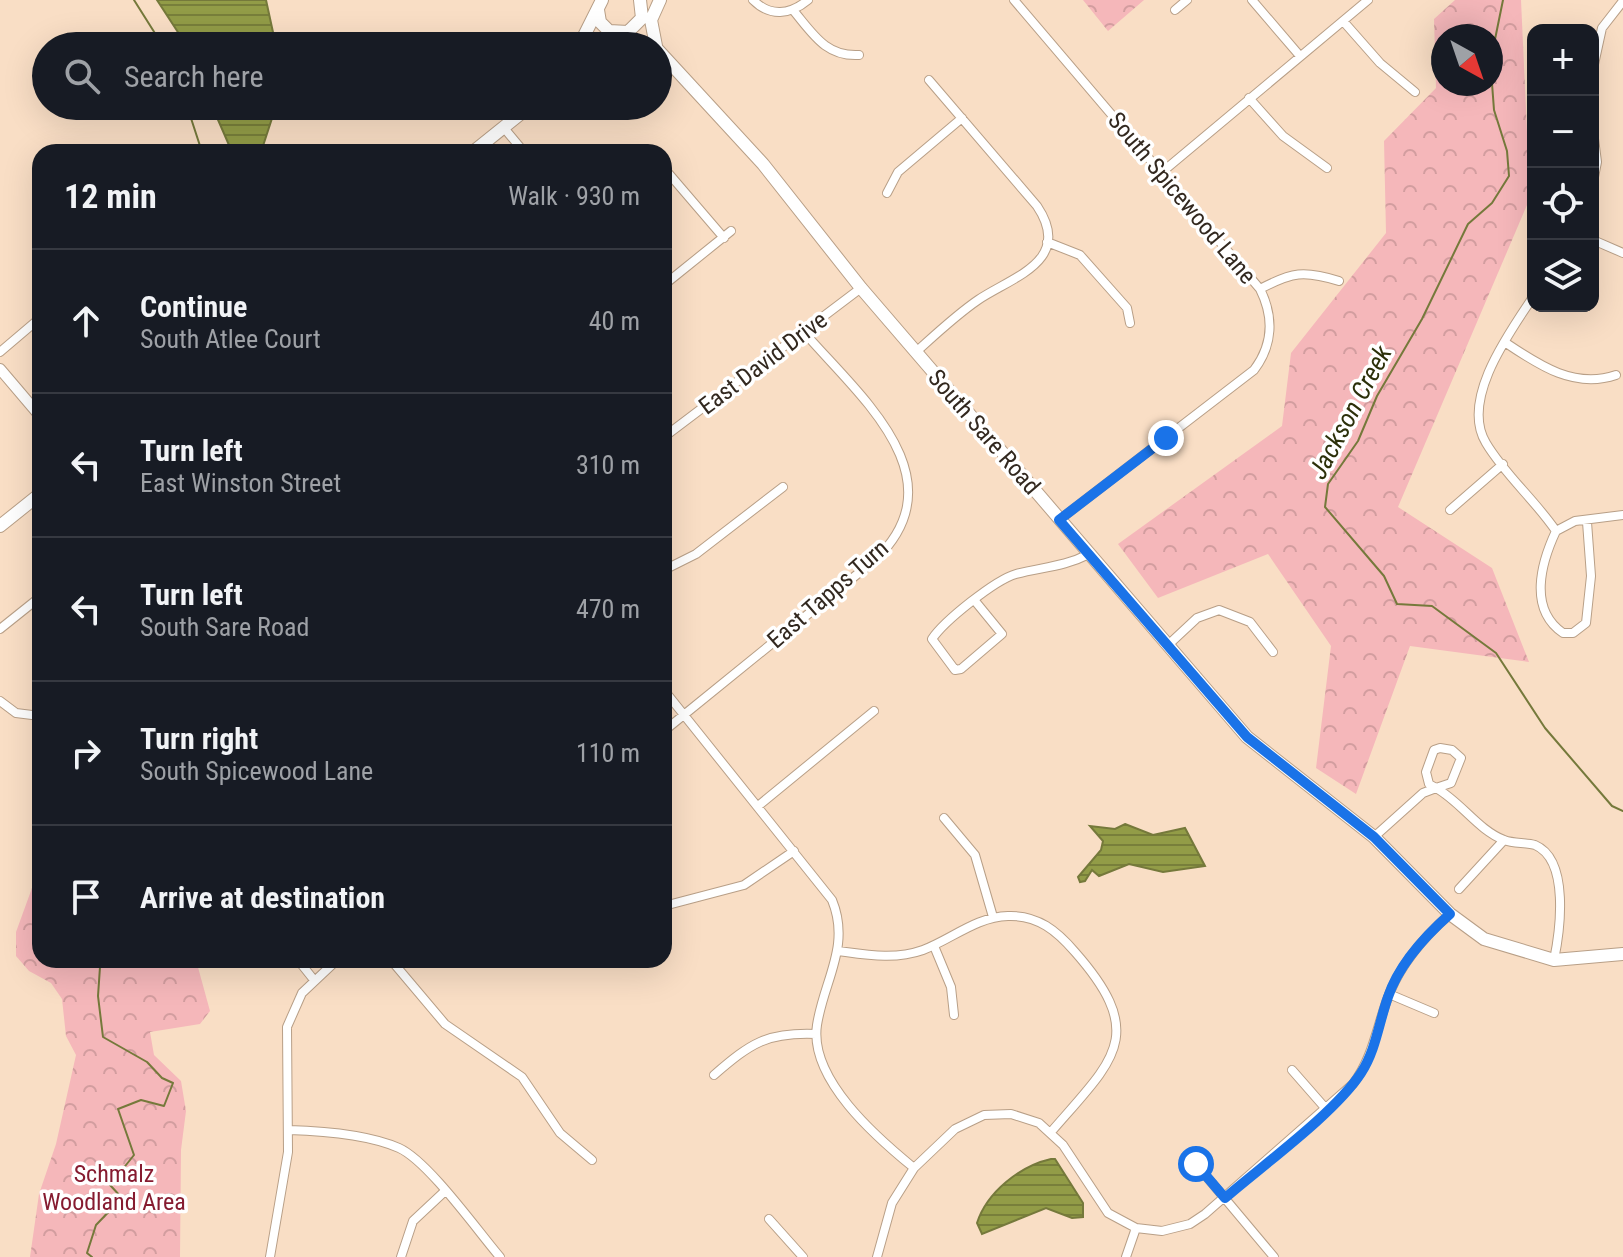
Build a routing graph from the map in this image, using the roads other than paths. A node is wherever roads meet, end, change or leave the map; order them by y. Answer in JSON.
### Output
{"nodes":[{"id":1,"x":640,"y":0,"type":"edge"},
{"id":2,"x":660,"y":0,"type":"edge"},
{"id":3,"x":753,"y":0,"type":"edge"},
{"id":4,"x":808,"y":0,"type":"edge"},
{"id":5,"x":1014,"y":0,"type":"edge"},
{"id":6,"x":1187,"y":0,"type":"edge"},
{"id":7,"x":1252,"y":0,"type":"edge"},
{"id":8,"x":1368,"y":0,"type":"edge"},
{"id":9,"x":1623,"y":1,"type":"edge"},
{"id":10,"x":599,"y":4,"type":"edge"},
{"id":11,"x":793,"y":10,"type":"junction"},
{"id":12,"x":1175,"y":10,"type":"dead end"},
{"id":13,"x":642,"y":16,"type":"junction"},
{"id":14,"x":1343,"y":21,"type":"junction"},
{"id":15,"x":586,"y":32,"type":"edge"},
{"id":16,"x":610,"y":32,"type":"edge"},
{"id":17,"x":627,"y":32,"type":"edge"},
{"id":18,"x":650,"y":32,"type":"edge"},
{"id":19,"x":654,"y":32,"type":"edge"},
{"id":20,"x":1599,"y":42,"type":"edge"},
{"id":21,"x":859,"y":55,"type":"dead end"},
{"id":22,"x":1300,"y":56,"type":"junction"},
{"id":23,"x":672,"y":65,"type":"edge"},
{"id":24,"x":672,"y":68,"type":"edge"},
{"id":25,"x":677,"y":71,"type":"junction"},
{"id":26,"x":929,"y":80,"type":"dead end"},
{"id":27,"x":1415,"y":92,"type":"dead end"},
{"id":28,"x":1249,"y":98,"type":"junction"},
{"id":29,"x":962,"y":118,"type":"junction"},
{"id":30,"x":513,"y":120,"type":"edge"},
{"id":31,"x":504,"y":128,"type":"junction"},
{"id":32,"x":483,"y":144,"type":"edge"},
{"id":33,"x":517,"y":144,"type":"edge"},
{"id":34,"x":1327,"y":168,"type":"dead end"},
{"id":35,"x":1161,"y":173,"type":"junction"},
{"id":36,"x":672,"y":176,"type":"edge"},
{"id":37,"x":887,"y":193,"type":"dead end"},
{"id":38,"x":1047,"y":242,"type":"junction"},
{"id":39,"x":1599,"y":243,"type":"edge"},
{"id":40,"x":1623,"y":253,"type":"edge"},
{"id":41,"x":672,"y":279,"type":"edge"},
{"id":42,"x":1339,"y":281,"type":"dead end"},
{"id":43,"x":861,"y":288,"type":"junction"},
{"id":44,"x":1260,"y":289,"type":"junction"},
{"id":45,"x":1527,"y":307,"type":"edge"},
{"id":46,"x":1130,"y":323,"type":"dead end"},
{"id":47,"x":32,"y":325,"type":"edge"},
{"id":48,"x":803,"y":331,"type":"junction"},
{"id":49,"x":1506,"y":343,"type":"junction"},
{"id":50,"x":0,"y":352,"type":"edge"},
{"id":51,"x":916,"y":352,"type":"junction"},
{"id":52,"x":0,"y":369,"type":"edge"},
{"id":53,"x":1616,"y":375,"type":"dead end"},
{"id":54,"x":32,"y":407,"type":"edge"},
{"id":55,"x":672,"y":431,"type":"edge"},
{"id":56,"x":1503,"y":464,"type":"junction"},
{"id":57,"x":783,"y":487,"type":"dead end"},
{"id":58,"x":32,"y":500,"type":"edge"},
{"id":59,"x":1450,"y":510,"type":"dead end"},
{"id":60,"x":1623,"y":515,"type":"edge"},
{"id":61,"x":1059,"y":520,"type":"junction"},
{"id":62,"x":1587,"y":522,"type":"junction"},
{"id":63,"x":0,"y":526,"type":"edge"},
{"id":64,"x":1560,"y":528,"type":"junction"},
{"id":65,"x":1089,"y":554,"type":"junction"},
{"id":66,"x":672,"y":566,"type":"edge"},
{"id":67,"x":975,"y":601,"type":"junction"},
{"id":68,"x":32,"y":603,"type":"edge"},
{"id":69,"x":0,"y":629,"type":"edge"},
{"id":70,"x":1167,"y":646,"type":"junction"},
{"id":71,"x":1273,"y":652,"type":"dead end"},
{"id":72,"x":672,"y":700,"type":"edge"},
{"id":73,"x":0,"y":701,"type":"edge"},
{"id":74,"x":874,"y":711,"type":"dead end"},
{"id":75,"x":32,"y":715,"type":"edge"},
{"id":76,"x":684,"y":715,"type":"junction"},
{"id":77,"x":672,"y":725,"type":"edge"},
{"id":78,"x":1436,"y":788,"type":"junction"},
{"id":79,"x":758,"y":806,"type":"junction"},
{"id":80,"x":944,"y":818,"type":"dead end"},
{"id":81,"x":1374,"y":837,"type":"junction"},
{"id":82,"x":1504,"y":840,"type":"junction"},
{"id":83,"x":794,"y":851,"type":"junction"},
{"id":84,"x":1459,"y":889,"type":"dead end"},
{"id":85,"x":672,"y":904,"type":"edge"},
{"id":86,"x":1450,"y":914,"type":"junction"},
{"id":87,"x":993,"y":917,"type":"junction"},
{"id":88,"x":934,"y":946,"type":"junction"},
{"id":89,"x":839,"y":951,"type":"junction"},
{"id":90,"x":1623,"y":954,"type":"edge"},
{"id":91,"x":1554,"y":960,"type":"junction"},
{"id":92,"x":304,"y":968,"type":"edge"},
{"id":93,"x":328,"y":968,"type":"edge"},
{"id":94,"x":398,"y":968,"type":"edge"},
{"id":95,"x":314,"y":980,"type":"junction"},
{"id":96,"x":1389,"y":994,"type":"junction"},
{"id":97,"x":1434,"y":1013,"type":"dead end"},
{"id":98,"x":954,"y":1015,"type":"dead end"},
{"id":99,"x":816,"y":1034,"type":"junction"},
{"id":100,"x":1292,"y":1070,"type":"dead end"},
{"id":101,"x":714,"y":1075,"type":"dead end"},
{"id":102,"x":1327,"y":1110,"type":"junction"},
{"id":103,"x":289,"y":1130,"type":"junction"},
{"id":104,"x":1051,"y":1132,"type":"junction"},
{"id":105,"x":592,"y":1160,"type":"dead end"},
{"id":106,"x":1196,"y":1164,"type":"dead end"},
{"id":107,"x":914,"y":1168,"type":"junction"},
{"id":108,"x":444,"y":1192,"type":"junction"},
{"id":109,"x":1225,"y":1198,"type":"junction"},
{"id":110,"x":769,"y":1219,"type":"dead end"},
{"id":111,"x":1136,"y":1228,"type":"junction"},
{"id":112,"x":270,"y":1257,"type":"edge"},
{"id":113,"x":401,"y":1257,"type":"edge"},
{"id":114,"x":500,"y":1257,"type":"edge"},
{"id":115,"x":803,"y":1257,"type":"edge"},
{"id":116,"x":877,"y":1257,"type":"edge"},
{"id":117,"x":1126,"y":1257,"type":"edge"},
{"id":118,"x":1274,"y":1257,"type":"edge"}],
"edges":[{"from":1,"to":13,"type":"main road","name":"South Sare Road"},
{"from":2,"to":13,"type":"main road"},
{"from":2,"to":19,"type":"main road"},
{"from":3,"to":11,"type":"street"},
{"from":4,"to":11,"type":"street"},
{"from":5,"to":35,"type":"street","name":"South Spicewood Lane"},
{"from":6,"to":12,"type":"street"},
{"from":7,"to":22,"type":"street"},
{"from":8,"to":14,"type":"street"},
{"from":9,"to":20,"type":"street"},
{"from":10,"to":15,"type":"main road"},
{"from":10,"to":16,"type":"main road"},
{"from":11,"to":21,"type":"street"},
{"from":13,"to":17,"type":"main road"},
{"from":13,"to":18,"type":"main road","name":"South Sare Road"},
{"from":14,"to":22,"type":"street"},
{"from":14,"to":27,"type":"street"},
{"from":22,"to":28,"type":"street"},
{"from":23,"to":25,"type":"main road","name":"South Sare Road"},
{"from":24,"to":25,"type":"main road","name":"South Sare Road"},
{"from":25,"to":43,"type":"main road","name":"South Sare Road"},
{"from":26,"to":29,"type":"street"},
{"from":28,"to":34,"type":"street"},
{"from":28,"to":35,"type":"street"},
{"from":29,"to":37,"type":"street"},
{"from":29,"to":38,"type":"street"},
{"from":30,"to":31,"type":"main road"},
{"from":31,"to":32,"type":"main road"},
{"from":31,"to":33,"type":"street"},
{"from":35,"to":44,"type":"street","name":"South Spicewood Lane"},
{"from":36,"to":41,"type":"street"},
{"from":38,"to":46,"type":"street"},
{"from":38,"to":51,"type":"street"},
{"from":39,"to":40,"type":"street"},
{"from":42,"to":44,"type":"street"},
{"from":43,"to":48,"type":"street","name":"East David Drive"},
{"from":43,"to":51,"type":"main road","name":"South Sare Road"},
{"from":44,"to":61,"type":"street","name":"South Spicewood Lane"},
{"from":45,"to":49,"type":"street"},
{"from":47,"to":50,"type":"street"},
{"from":48,"to":55,"type":"street","name":"East David Drive"},
{"from":48,"to":76,"type":"street","name":"East Tapps Turn"},
{"from":49,"to":53,"type":"street"},
{"from":49,"to":56,"type":"street"},
{"from":51,"to":61,"type":"main road","name":"South Sare Road"},
{"from":52,"to":54,"type":"street"},
{"from":56,"to":59,"type":"street"},
{"from":56,"to":64,"type":"street"},
{"from":57,"to":66,"type":"street"},
{"from":58,"to":63,"type":"main road"},
{"from":60,"to":62,"type":"street"},
{"from":61,"to":65,"type":"main road","name":"South Sare Road"},
{"from":62,"to":64,"type":"street"},
{"from":62,"to":64,"type":"street"},
{"from":65,"to":67,"type":"street"},
{"from":65,"to":70,"type":"main road","name":"South Sare Road"},
{"from":67,"to":67,"type":"street"},
{"from":68,"to":69,"type":"street"},
{"from":70,"to":71,"type":"street"},
{"from":70,"to":81,"type":"main road","name":"South Sare Road"},
{"from":72,"to":76,"type":"street"},
{"from":73,"to":75,"type":"street"},
{"from":74,"to":79,"type":"street"},
{"from":76,"to":77,"type":"street","name":"East Tapps Turn"},
{"from":76,"to":79,"type":"street"},
{"from":78,"to":78,"type":"street"},
{"from":78,"to":81,"type":"street"},
{"from":78,"to":82,"type":"street"},
{"from":79,"to":83,"type":"street"},
{"from":80,"to":87,"type":"street"},
{"from":81,"to":86,"type":"main road","name":"South Sare Road"},
{"from":82,"to":84,"type":"street"},
{"from":82,"to":91,"type":"street"},
{"from":83,"to":85,"type":"street"},
{"from":83,"to":89,"type":"street"},
{"from":86,"to":91,"type":"main road","name":"South Sare Road"},
{"from":86,"to":96,"type":"street"},
{"from":87,"to":88,"type":"street"},
{"from":87,"to":104,"type":"street"},
{"from":88,"to":89,"type":"street"},
{"from":88,"to":98,"type":"street"},
{"from":89,"to":99,"type":"street"},
{"from":90,"to":91,"type":"main road","name":"South Sare Road"},
{"from":92,"to":95,"type":"street"},
{"from":93,"to":95,"type":"street"},
{"from":94,"to":105,"type":"street"},
{"from":95,"to":103,"type":"street"},
{"from":96,"to":97,"type":"street"},
{"from":96,"to":102,"type":"street"},
{"from":99,"to":101,"type":"street"},
{"from":99,"to":107,"type":"street"},
{"from":100,"to":102,"type":"street"},
{"from":102,"to":109,"type":"street"},
{"from":103,"to":108,"type":"street"},
{"from":103,"to":112,"type":"street"},
{"from":104,"to":107,"type":"street"},
{"from":104,"to":111,"type":"street"},
{"from":106,"to":109,"type":"street"},
{"from":107,"to":116,"type":"street"},
{"from":108,"to":113,"type":"street"},
{"from":108,"to":114,"type":"street"},
{"from":109,"to":111,"type":"street"},
{"from":109,"to":118,"type":"street"},
{"from":110,"to":115,"type":"street"},
{"from":111,"to":117,"type":"street"}]}
